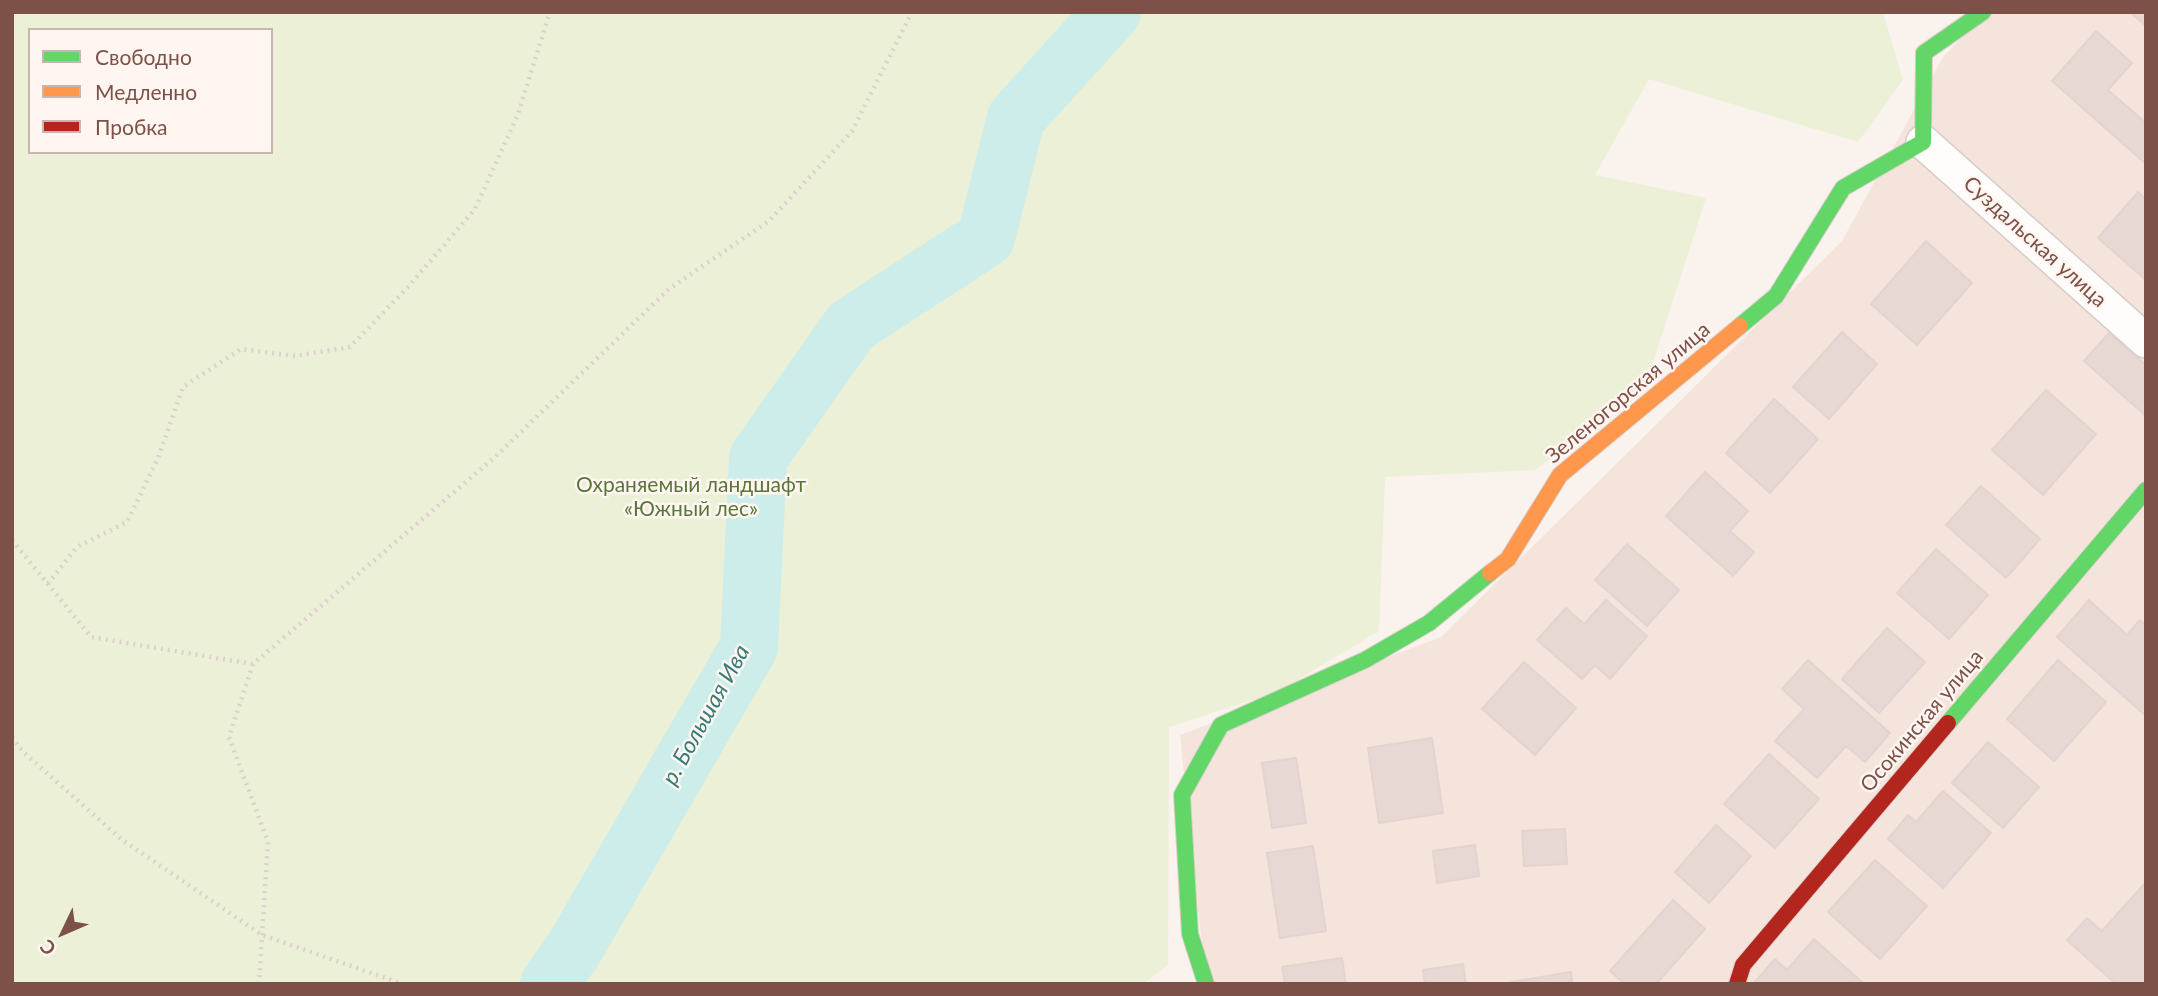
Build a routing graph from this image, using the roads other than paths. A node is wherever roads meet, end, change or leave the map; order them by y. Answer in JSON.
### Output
{"nodes":[{"id":1,"x":1983,"y":12,"type":"edge"},
{"id":2,"x":1923,"y":142,"type":"junction"},
{"id":3,"x":2146,"y":341,"type":"edge"},
{"id":4,"x":2146,"y":490,"type":"edge"},
{"id":5,"x":1206,"y":984,"type":"edge"},
{"id":6,"x":1737,"y":984,"type":"edge"}],
"edges":[{"from":1,"to":2,"type":"street"},
{"from":2,"to":3,"type":"street","name":"Суздальская улица"},
{"from":2,"to":5,"type":"street","name":"Зеленогорская улица"},
{"from":4,"to":6,"type":"street","name":"Осокинская улица"}]}
